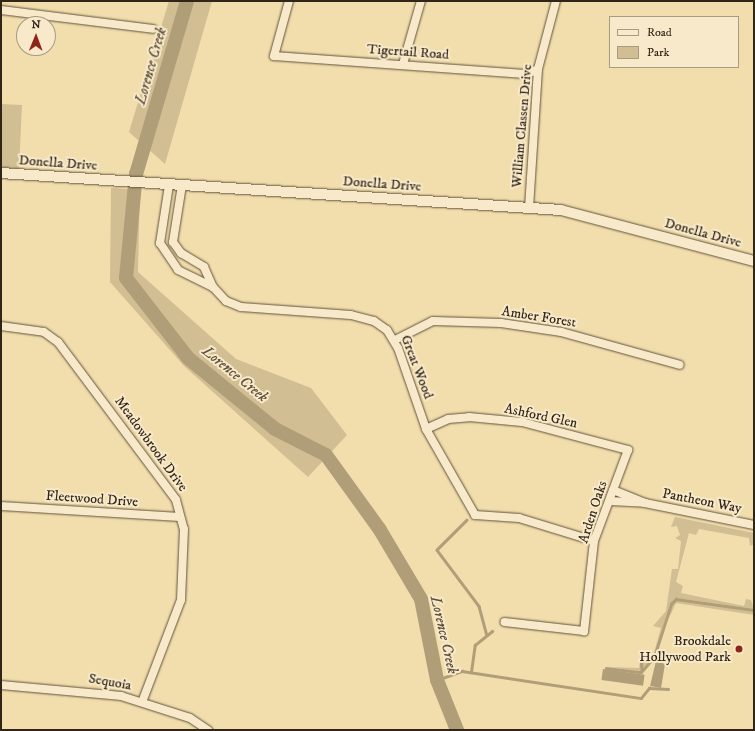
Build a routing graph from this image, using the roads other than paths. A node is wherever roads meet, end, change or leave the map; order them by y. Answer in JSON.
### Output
{"nodes":[{"id":1,"x":289,"y":1,"type":"edge"},
{"id":2,"x":421,"y":1,"type":"edge"},
{"id":3,"x":556,"y":1,"type":"edge"},
{"id":4,"x":1,"y":10,"type":"edge"},
{"id":5,"x":154,"y":29,"type":"dead end"},
{"id":6,"x":403,"y":64,"type":"junction"},
{"id":7,"x":538,"y":69,"type":"junction"},
{"id":8,"x":1,"y":173,"type":"edge"},
{"id":9,"x":166,"y":184,"type":"junction"},
{"id":10,"x":182,"y":185,"type":"junction"},
{"id":11,"x":529,"y":208,"type":"junction"},
{"id":12,"x":754,"y":262,"type":"edge"},
{"id":13,"x":213,"y":288,"type":"junction"},
{"id":14,"x":1,"y":326,"type":"edge"},
{"id":15,"x":395,"y":340,"type":"junction"},
{"id":16,"x":680,"y":365,"type":"dead end"},
{"id":17,"x":426,"y":429,"type":"junction"},
{"id":18,"x":628,"y":450,"type":"joint"},
{"id":19,"x":614,"y":490,"type":"junction"},
{"id":20,"x":610,"y":501,"type":"junction"},
{"id":21,"x":645,"y":503,"type":"junction"},
{"id":22,"x":1,"y":506,"type":"edge"},
{"id":23,"x":180,"y":517,"type":"junction"},
{"id":24,"x":754,"y":524,"type":"edge"},
{"id":25,"x":594,"y":541,"type":"junction"},
{"id":26,"x":505,"y":622,"type":"dead end"},
{"id":27,"x":1,"y":685,"type":"edge"},
{"id":28,"x":142,"y":702,"type":"junction"},
{"id":29,"x":208,"y":730,"type":"edge"}],
"edges":[{"from":1,"to":6,"type":"street","name":"Tigertail Road"},
{"from":2,"to":6,"type":"street"},
{"from":3,"to":7,"type":"street","name":"William Classen Drive"},
{"from":4,"to":5,"type":"street"},
{"from":6,"to":7,"type":"street","name":"Tigertail Road"},
{"from":7,"to":11,"type":"street","name":"William Classen Drive"},
{"from":8,"to":9,"type":"street","name":"Donella Drive"},
{"from":9,"to":10,"type":"street","name":"Donella Drive"},
{"from":9,"to":13,"type":"street","name":"Great Wood"},
{"from":10,"to":11,"type":"street","name":"Donella Drive"},
{"from":10,"to":13,"type":"street","name":"Great Wood"},
{"from":11,"to":12,"type":"street","name":"Donella Drive"},
{"from":13,"to":15,"type":"street","name":"Great Wood"},
{"from":14,"to":23,"type":"street","name":"Meadowbrook Drive"},
{"from":15,"to":16,"type":"street","name":"Amber Forest"},
{"from":15,"to":17,"type":"street","name":"Great Wood"},
{"from":17,"to":18,"type":"street","name":"Ashford Glen"},
{"from":17,"to":25,"type":"street","name":"Great Wood"},
{"from":18,"to":19,"type":"street","name":"Arden Oaks"},
{"from":19,"to":20,"type":"street","name":"Arden Oaks"},
{"from":19,"to":21,"type":"street","name":"Pantheon Way"},
{"from":20,"to":21,"type":"street","name":"Pantheon Way"},
{"from":20,"to":25,"type":"street","name":"Arden Oaks"},
{"from":21,"to":24,"type":"street","name":"Pantheon Way"},
{"from":22,"to":23,"type":"street","name":"Fleetwood Drive"},
{"from":23,"to":28,"type":"street","name":"Meadowbrook Drive"},
{"from":25,"to":26,"type":"street","name":"Arden Oaks"},
{"from":27,"to":28,"type":"street","name":"Sequoia"},
{"from":28,"to":29,"type":"street","name":"Sequoia"}]}
